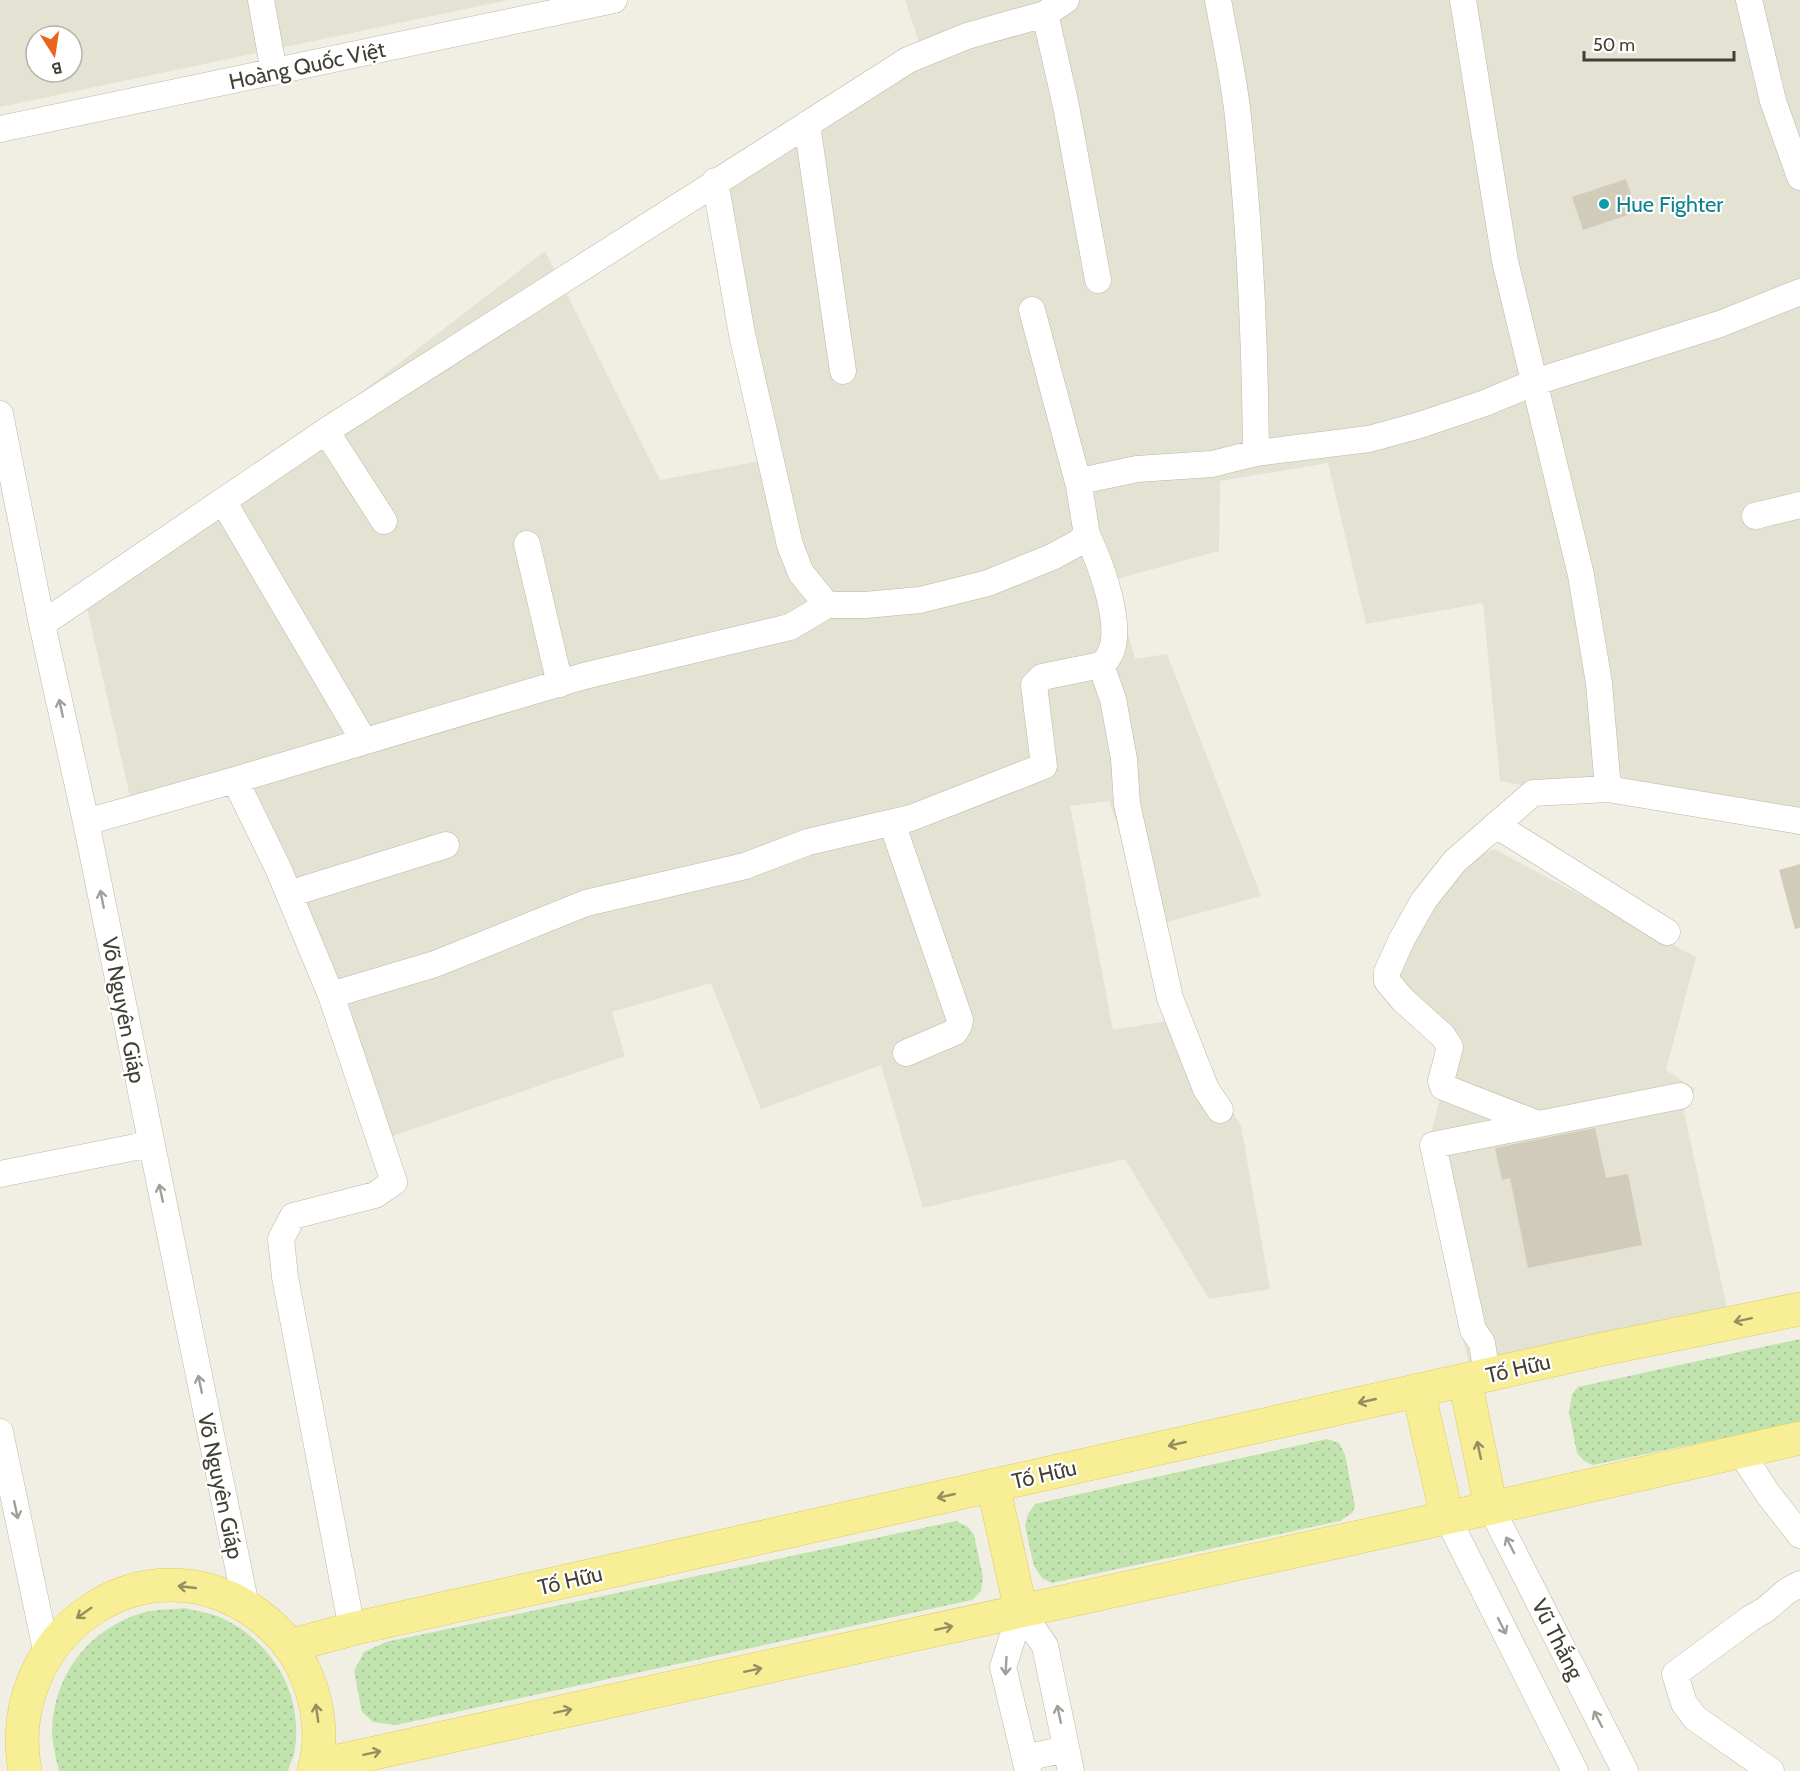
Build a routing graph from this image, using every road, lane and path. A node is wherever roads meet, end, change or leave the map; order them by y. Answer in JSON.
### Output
{"nodes":[{"id":1,"x":261,"y":0,"type":"edge"},
{"id":2,"x":614,"y":0,"type":"edge"},
{"id":3,"x":1066,"y":0,"type":"edge"},
{"id":4,"x":1218,"y":0,"type":"edge"},
{"id":5,"x":1463,"y":0,"type":"edge"},
{"id":6,"x":1749,"y":0,"type":"edge"},
{"id":7,"x":1045,"y":14,"type":"junction"},
{"id":8,"x":274,"y":72,"type":"junction"},
{"id":9,"x":807,"y":124,"type":"junction"},
{"id":10,"x":0,"y":129,"type":"edge"},
{"id":11,"x":1800,"y":177,"type":"edge"},
{"id":12,"x":715,"y":181,"type":"junction"},
{"id":13,"x":1098,"y":280,"type":"dead end"},
{"id":14,"x":1800,"y":292,"type":"edge"},
{"id":15,"x":1032,"y":310,"type":"dead end"},
{"id":16,"x":843,"y":371,"type":"dead end"},
{"id":17,"x":1535,"y":382,"type":"junction"},
{"id":18,"x":0,"y":414,"type":"edge"},
{"id":19,"x":326,"y":431,"type":"junction"},
{"id":20,"x":1256,"y":453,"type":"junction"},
{"id":21,"x":1079,"y":486,"type":"junction"},
{"id":22,"x":223,"y":501,"type":"junction"},
{"id":23,"x":1800,"y":505,"type":"edge"},
{"id":24,"x":1755,"y":516,"type":"dead end"},
{"id":25,"x":384,"y":521,"type":"dead end"},
{"id":26,"x":1087,"y":535,"type":"junction"},
{"id":27,"x":527,"y":544,"type":"dead end"},
{"id":28,"x":826,"y":605,"type":"junction"},
{"id":29,"x":42,"y":624,"type":"junction"},
{"id":30,"x":1101,"y":665,"type":"junction"},
{"id":31,"x":560,"y":684,"type":"junction"},
{"id":32,"x":364,"y":741,"type":"junction"},
{"id":33,"x":235,"y":780,"type":"junction"},
{"id":34,"x":1608,"y":789,"type":"junction"},
{"id":35,"x":1800,"y":821,"type":"edge"},
{"id":36,"x":86,"y":822,"type":"junction"},
{"id":37,"x":892,"y":823,"type":"junction"},
{"id":38,"x":1496,"y":825,"type":"junction"},
{"id":39,"x":446,"y":845,"type":"dead end"},
{"id":40,"x":289,"y":894,"type":"junction"},
{"id":41,"x":1667,"y":932,"type":"dead end"},
{"id":42,"x":331,"y":995,"type":"junction"},
{"id":43,"x":906,"y":1053,"type":"dead end"},
{"id":44,"x":1680,"y":1096,"type":"dead end"},
{"id":45,"x":1221,"y":1110,"type":"dead end"},
{"id":46,"x":1538,"y":1124,"type":"junction"},
{"id":47,"x":151,"y":1144,"type":"junction"},
{"id":48,"x":0,"y":1174,"type":"edge"},
{"id":49,"x":1800,"y":1309,"type":"edge"},
{"id":50,"x":1476,"y":1377,"type":"junction"},
{"id":51,"x":1418,"y":1390,"type":"junction"},
{"id":52,"x":0,"y":1432,"type":"edge"},
{"id":53,"x":1800,"y":1438,"type":"edge"},
{"id":54,"x":1740,"y":1451,"type":"junction"},
{"id":55,"x":993,"y":1485,"type":"junction"},
{"id":56,"x":1491,"y":1508,"type":"junction"},
{"id":57,"x":1447,"y":1517,"type":"junction"},
{"id":58,"x":1800,"y":1535,"type":"edge"},
{"id":59,"x":1800,"y":1584,"type":"edge"},
{"id":60,"x":246,"y":1606,"type":"junction"},
{"id":61,"x":1021,"y":1611,"type":"junction"},
{"id":62,"x":352,"y":1629,"type":"junction"},
{"id":63,"x":290,"y":1646,"type":"junction"},
{"id":64,"x":46,"y":1650,"type":"junction"},
{"id":65,"x":11,"y":1708,"type":"edge"},
{"id":66,"x":1069,"y":1760,"type":"edge"},
{"id":67,"x":1026,"y":1765,"type":"edge"},
{"id":68,"x":314,"y":1768,"type":"edge"},
{"id":69,"x":25,"y":1771,"type":"edge"},
{"id":70,"x":1575,"y":1771,"type":"edge"},
{"id":71,"x":1625,"y":1771,"type":"edge"},
{"id":72,"x":1771,"y":1771,"type":"edge"}],
"edges":[{"from":1,"to":8,"type":"street"},
{"from":2,"to":8,"type":"street","name":"Hoàng Quốc Việt"},
{"from":3,"to":7,"type":"street"},
{"from":4,"to":20,"type":"street"},
{"from":5,"to":17,"type":"street"},
{"from":6,"to":11,"type":"street"},
{"from":7,"to":9,"type":"street"},
{"from":7,"to":13,"type":"street"},
{"from":8,"to":10,"type":"street","name":"Hoàng Quốc Việt"},
{"from":9,"to":12,"type":"street"},
{"from":9,"to":16,"type":"street"},
{"from":12,"to":19,"type":"street"},
{"from":12,"to":28,"type":"street"},
{"from":14,"to":17,"type":"street"},
{"from":15,"to":21,"type":"street"},
{"from":17,"to":20,"type":"street"},
{"from":17,"to":34,"type":"street"},
{"from":18,"to":29,"type":"street","name":"Võ Nguyên Giáp"},
{"from":19,"to":22,"type":"street"},
{"from":19,"to":25,"type":"street"},
{"from":20,"to":21,"type":"street"},
{"from":21,"to":26,"type":"street"},
{"from":22,"to":29,"type":"street"},
{"from":22,"to":32,"type":"street"},
{"from":23,"to":24,"type":"street"},
{"from":26,"to":28,"type":"street"},
{"from":26,"to":30,"type":"street"},
{"from":27,"to":31,"type":"street"},
{"from":28,"to":31,"type":"street"},
{"from":36,"to":29,"type":"street","name":"Võ Nguyên Giáp","one_way":true},
{"from":30,"to":37,"type":"street"},
{"from":30,"to":45,"type":"street"},
{"from":31,"to":32,"type":"street"},
{"from":32,"to":33,"type":"street"},
{"from":33,"to":36,"type":"street"},
{"from":33,"to":40,"type":"street"},
{"from":34,"to":35,"type":"street"},
{"from":34,"to":38,"type":"street"},
{"from":47,"to":36,"type":"street","name":"Võ Nguyên Giáp","one_way":true},
{"from":37,"to":42,"type":"street"},
{"from":37,"to":43,"type":"street"},
{"from":38,"to":41,"type":"street"},
{"from":38,"to":46,"type":"street"},
{"from":39,"to":40,"type":"street"},
{"from":40,"to":42,"type":"street"},
{"from":42,"to":62,"type":"street"},
{"from":44,"to":46,"type":"street"},
{"from":46,"to":50,"type":"street"},
{"from":47,"to":48,"type":"street"},
{"from":60,"to":47,"type":"street","name":"Võ Nguyên Giáp","one_way":true},
{"from":49,"to":50,"type":"main road","name":"Tố Hữu","one_way":true},
{"from":50,"to":51,"type":"main road","name":"Tố Hữu"},
{"from":56,"to":50,"type":"main road","one_way":true},
{"from":51,"to":55,"type":"main road","name":"Tố Hữu","one_way":true},
{"from":51,"to":57,"type":"main road"},
{"from":52,"to":64,"type":"street","one_way":true},
{"from":53,"to":54,"type":"main road"},
{"from":54,"to":56,"type":"main road"},
{"from":54,"to":58,"type":"street"},
{"from":55,"to":61,"type":"main road"},
{"from":55,"to":62,"type":"main road","name":"Tố Hữu","one_way":true},
{"from":56,"to":57,"type":"main road"},
{"from":71,"to":56,"type":"street","name":"Vũ Thắng","one_way":true},
{"from":57,"to":61,"type":"main road"},
{"from":57,"to":70,"type":"street","name":"Vũ Thắng","one_way":true},
{"from":59,"to":72,"type":"street"},
{"from":60,"to":63,"type":"main road"},
{"from":60,"to":64,"type":"main road","one_way":true},
{"from":66,"to":61,"type":"street","one_way":true},
{"from":61,"to":67,"type":"street","one_way":true},
{"from":68,"to":61,"type":"main road","one_way":true},
{"from":62,"to":63,"type":"main road","name":"Tố Hữu"},
{"from":68,"to":63,"type":"main road","one_way":true},
{"from":64,"to":65,"type":"main road"},
{"from":65,"to":69,"type":"main road"},
{"from":66,"to":67,"type":"street"}]}
